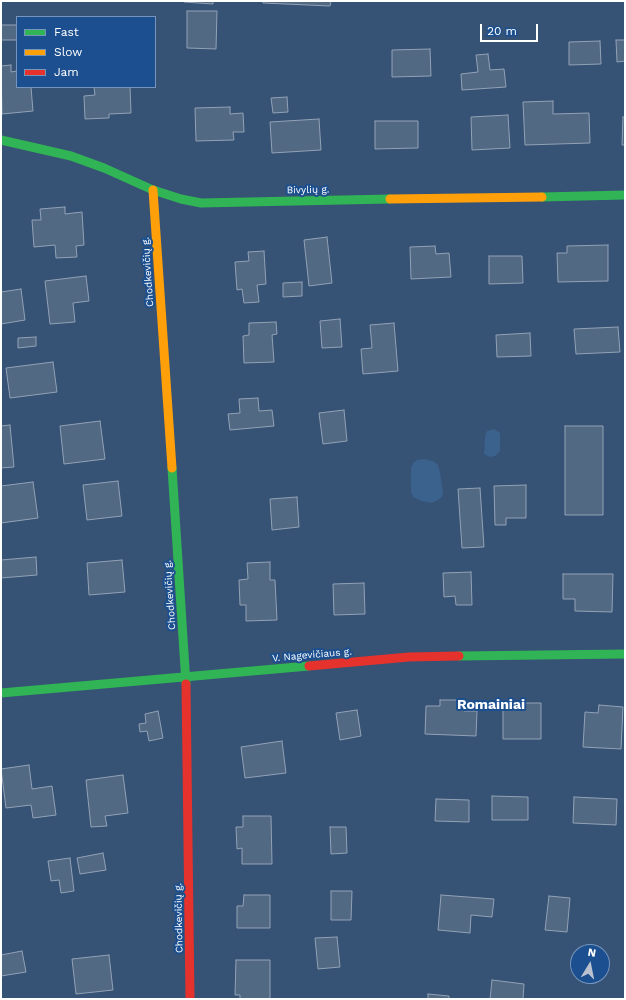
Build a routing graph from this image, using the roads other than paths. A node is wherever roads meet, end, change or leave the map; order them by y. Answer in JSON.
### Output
{"nodes":[{"id":1,"x":1,"y":140,"type":"edge"},
{"id":2,"x":153,"y":190,"type":"junction"},
{"id":3,"x":625,"y":195,"type":"edge"},
{"id":4,"x":625,"y":654,"type":"edge"},
{"id":5,"x":186,"y":678,"type":"junction"},
{"id":6,"x":1,"y":693,"type":"edge"},
{"id":7,"x":190,"y":999,"type":"edge"}],
"edges":[{"from":1,"to":2,"type":"street","name":"Bivylių g."},
{"from":2,"to":3,"type":"street","name":"Bivylių g."},
{"from":2,"to":5,"type":"street","name":"Chodkevičių g."},
{"from":4,"to":5,"type":"street","name":"V. Nagevičiaus g."},
{"from":5,"to":6,"type":"street","name":"V. Nagevičiaus g."},
{"from":5,"to":7,"type":"street","name":"Chodkevičių g."}]}
